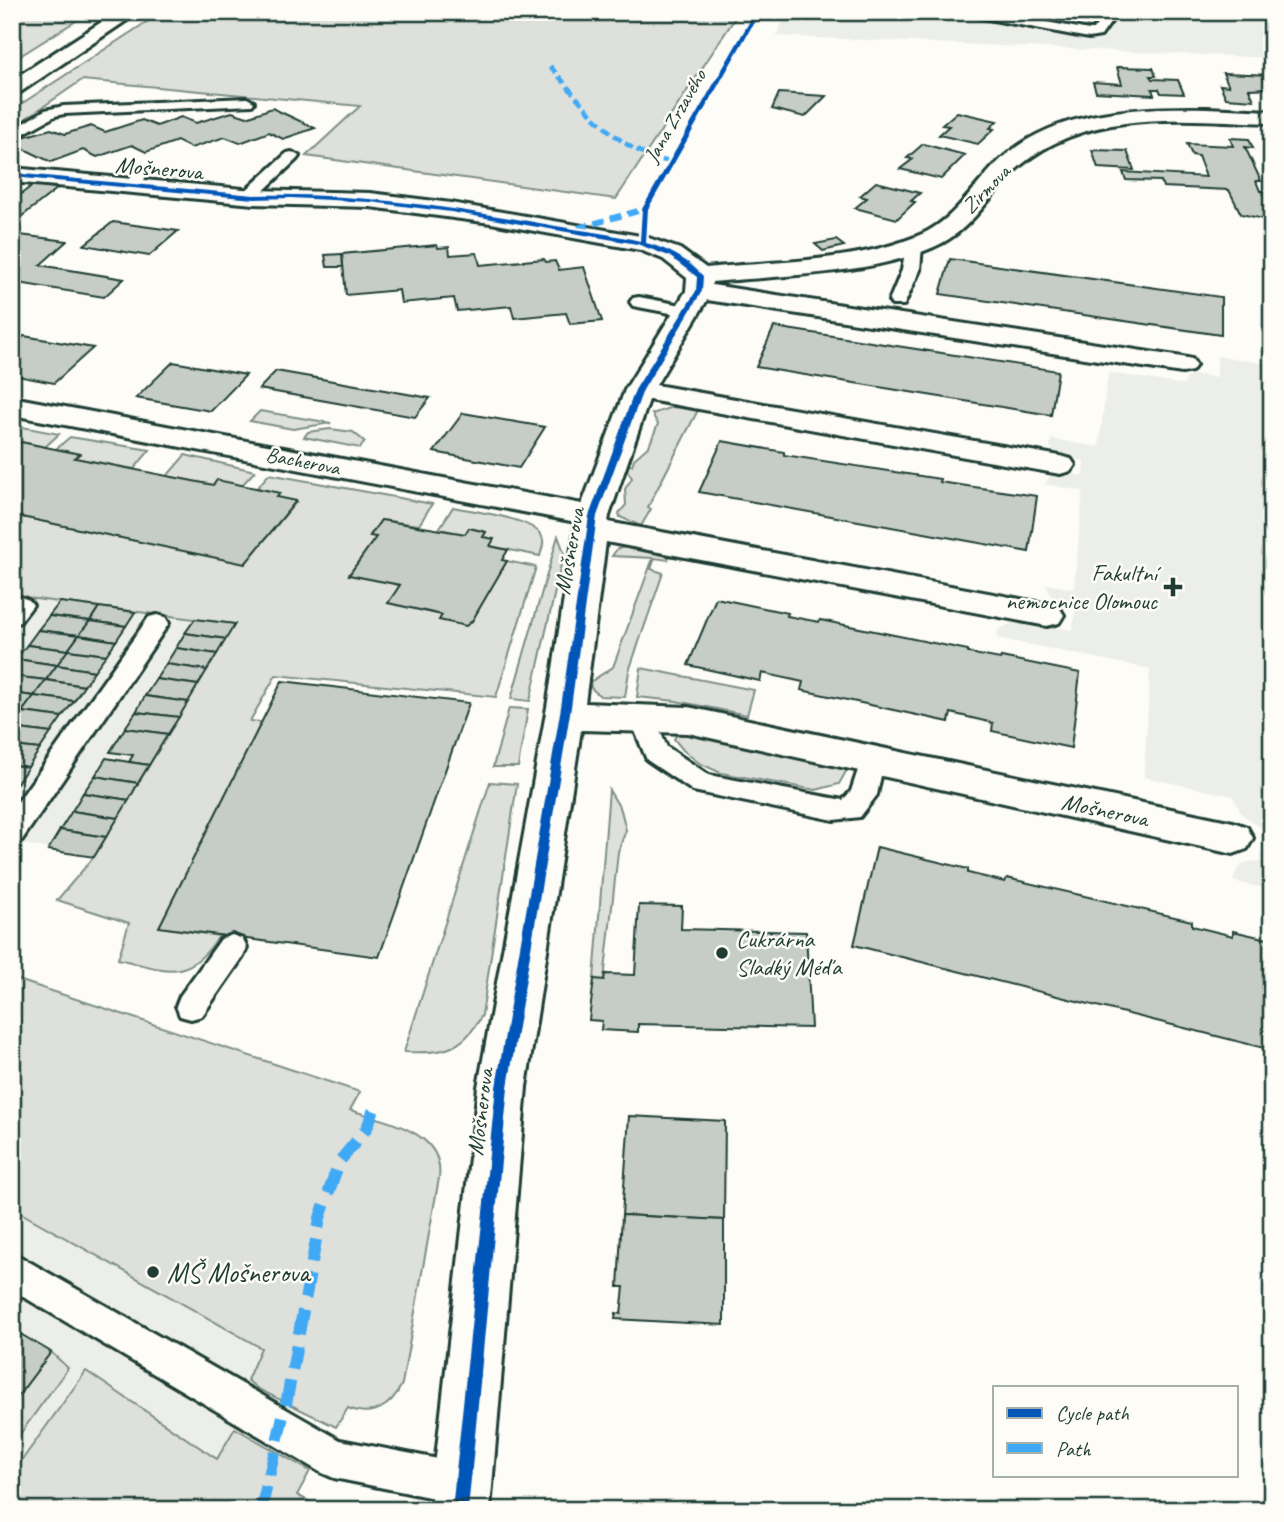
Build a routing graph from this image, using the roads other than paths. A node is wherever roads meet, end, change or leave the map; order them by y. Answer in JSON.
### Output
{"nodes":[{"id":1,"x":130,"y":12,"type":"edge"},
{"id":2,"x":972,"y":12,"type":"edge"},
{"id":3,"x":1112,"y":12,"type":"edge"},
{"id":4,"x":12,"y":89,"type":"edge"},
{"id":5,"x":247,"y":102,"type":"dead end"},
{"id":6,"x":1272,"y":117,"type":"edge"},
{"id":7,"x":12,"y":136,"type":"edge"},
{"id":8,"x":292,"y":156,"type":"dead end"},
{"id":9,"x":12,"y":175,"type":"edge"},
{"id":10,"x":248,"y":197,"type":"junction"},
{"id":11,"x":914,"y":246,"type":"junction"},
{"id":12,"x":695,"y":292,"type":"junction"},
{"id":13,"x":898,"y":301,"type":"dead end"},
{"id":14,"x":639,"y":302,"type":"dead end"},
{"id":15,"x":1182,"y":365,"type":"dead end"},
{"id":16,"x":639,"y":390,"type":"junction"},
{"id":17,"x":12,"y":406,"type":"edge"},
{"id":18,"x":1060,"y":465,"type":"dead end"},
{"id":19,"x":593,"y":523,"type":"junction"},
{"id":20,"x":1047,"y":615,"type":"dead end"},
{"id":21,"x":157,"y":623,"type":"dead end"},
{"id":22,"x":564,"y":716,"type":"junction"},
{"id":23,"x":643,"y":719,"type":"junction"},
{"id":24,"x":869,"y":771,"type":"dead end"},
{"id":25,"x":12,"y":832,"type":"edge"},
{"id":26,"x":1233,"y":838,"type":"dead end"},
{"id":27,"x":232,"y":948,"type":"dead end"},
{"id":28,"x":191,"y":1006,"type":"dead end"},
{"id":29,"x":12,"y":1270,"type":"edge"},
{"id":30,"x":462,"y":1497,"type":"edge"}],
"edges":[{"from":1,"to":4,"type":"street"},
{"from":2,"to":3,"type":"lane"},
{"from":5,"to":7,"type":"lane"},
{"from":6,"to":11,"type":"street","name":"Zirmova"},
{"from":8,"to":10,"type":"lane"},
{"from":9,"to":10,"type":"street","name":"Mošnerova"},
{"from":10,"to":12,"type":"street","name":"Mošnerova"},
{"from":11,"to":12,"type":"street","name":"Zirmova"},
{"from":11,"to":13,"type":"lane"},
{"from":12,"to":14,"type":"lane"},
{"from":12,"to":15,"type":"street","name":"Mošnerova"},
{"from":12,"to":16,"type":"street","name":"Mošnerova"},
{"from":16,"to":18,"type":"street"},
{"from":16,"to":19,"type":"street","name":"Mošnerova"},
{"from":17,"to":19,"type":"street","name":"Bacherova"},
{"from":19,"to":20,"type":"street","name":"Mošnerova"},
{"from":19,"to":22,"type":"street","name":"Mošnerova"},
{"from":21,"to":25,"type":"lane"},
{"from":22,"to":23,"type":"street","name":"Mošnerova"},
{"from":22,"to":30,"type":"street","name":"Mošnerova"},
{"from":23,"to":24,"type":"lane"},
{"from":23,"to":26,"type":"street","name":"Mošnerova"},
{"from":27,"to":28,"type":"lane"},
{"from":29,"to":30,"type":"lane"}]}
